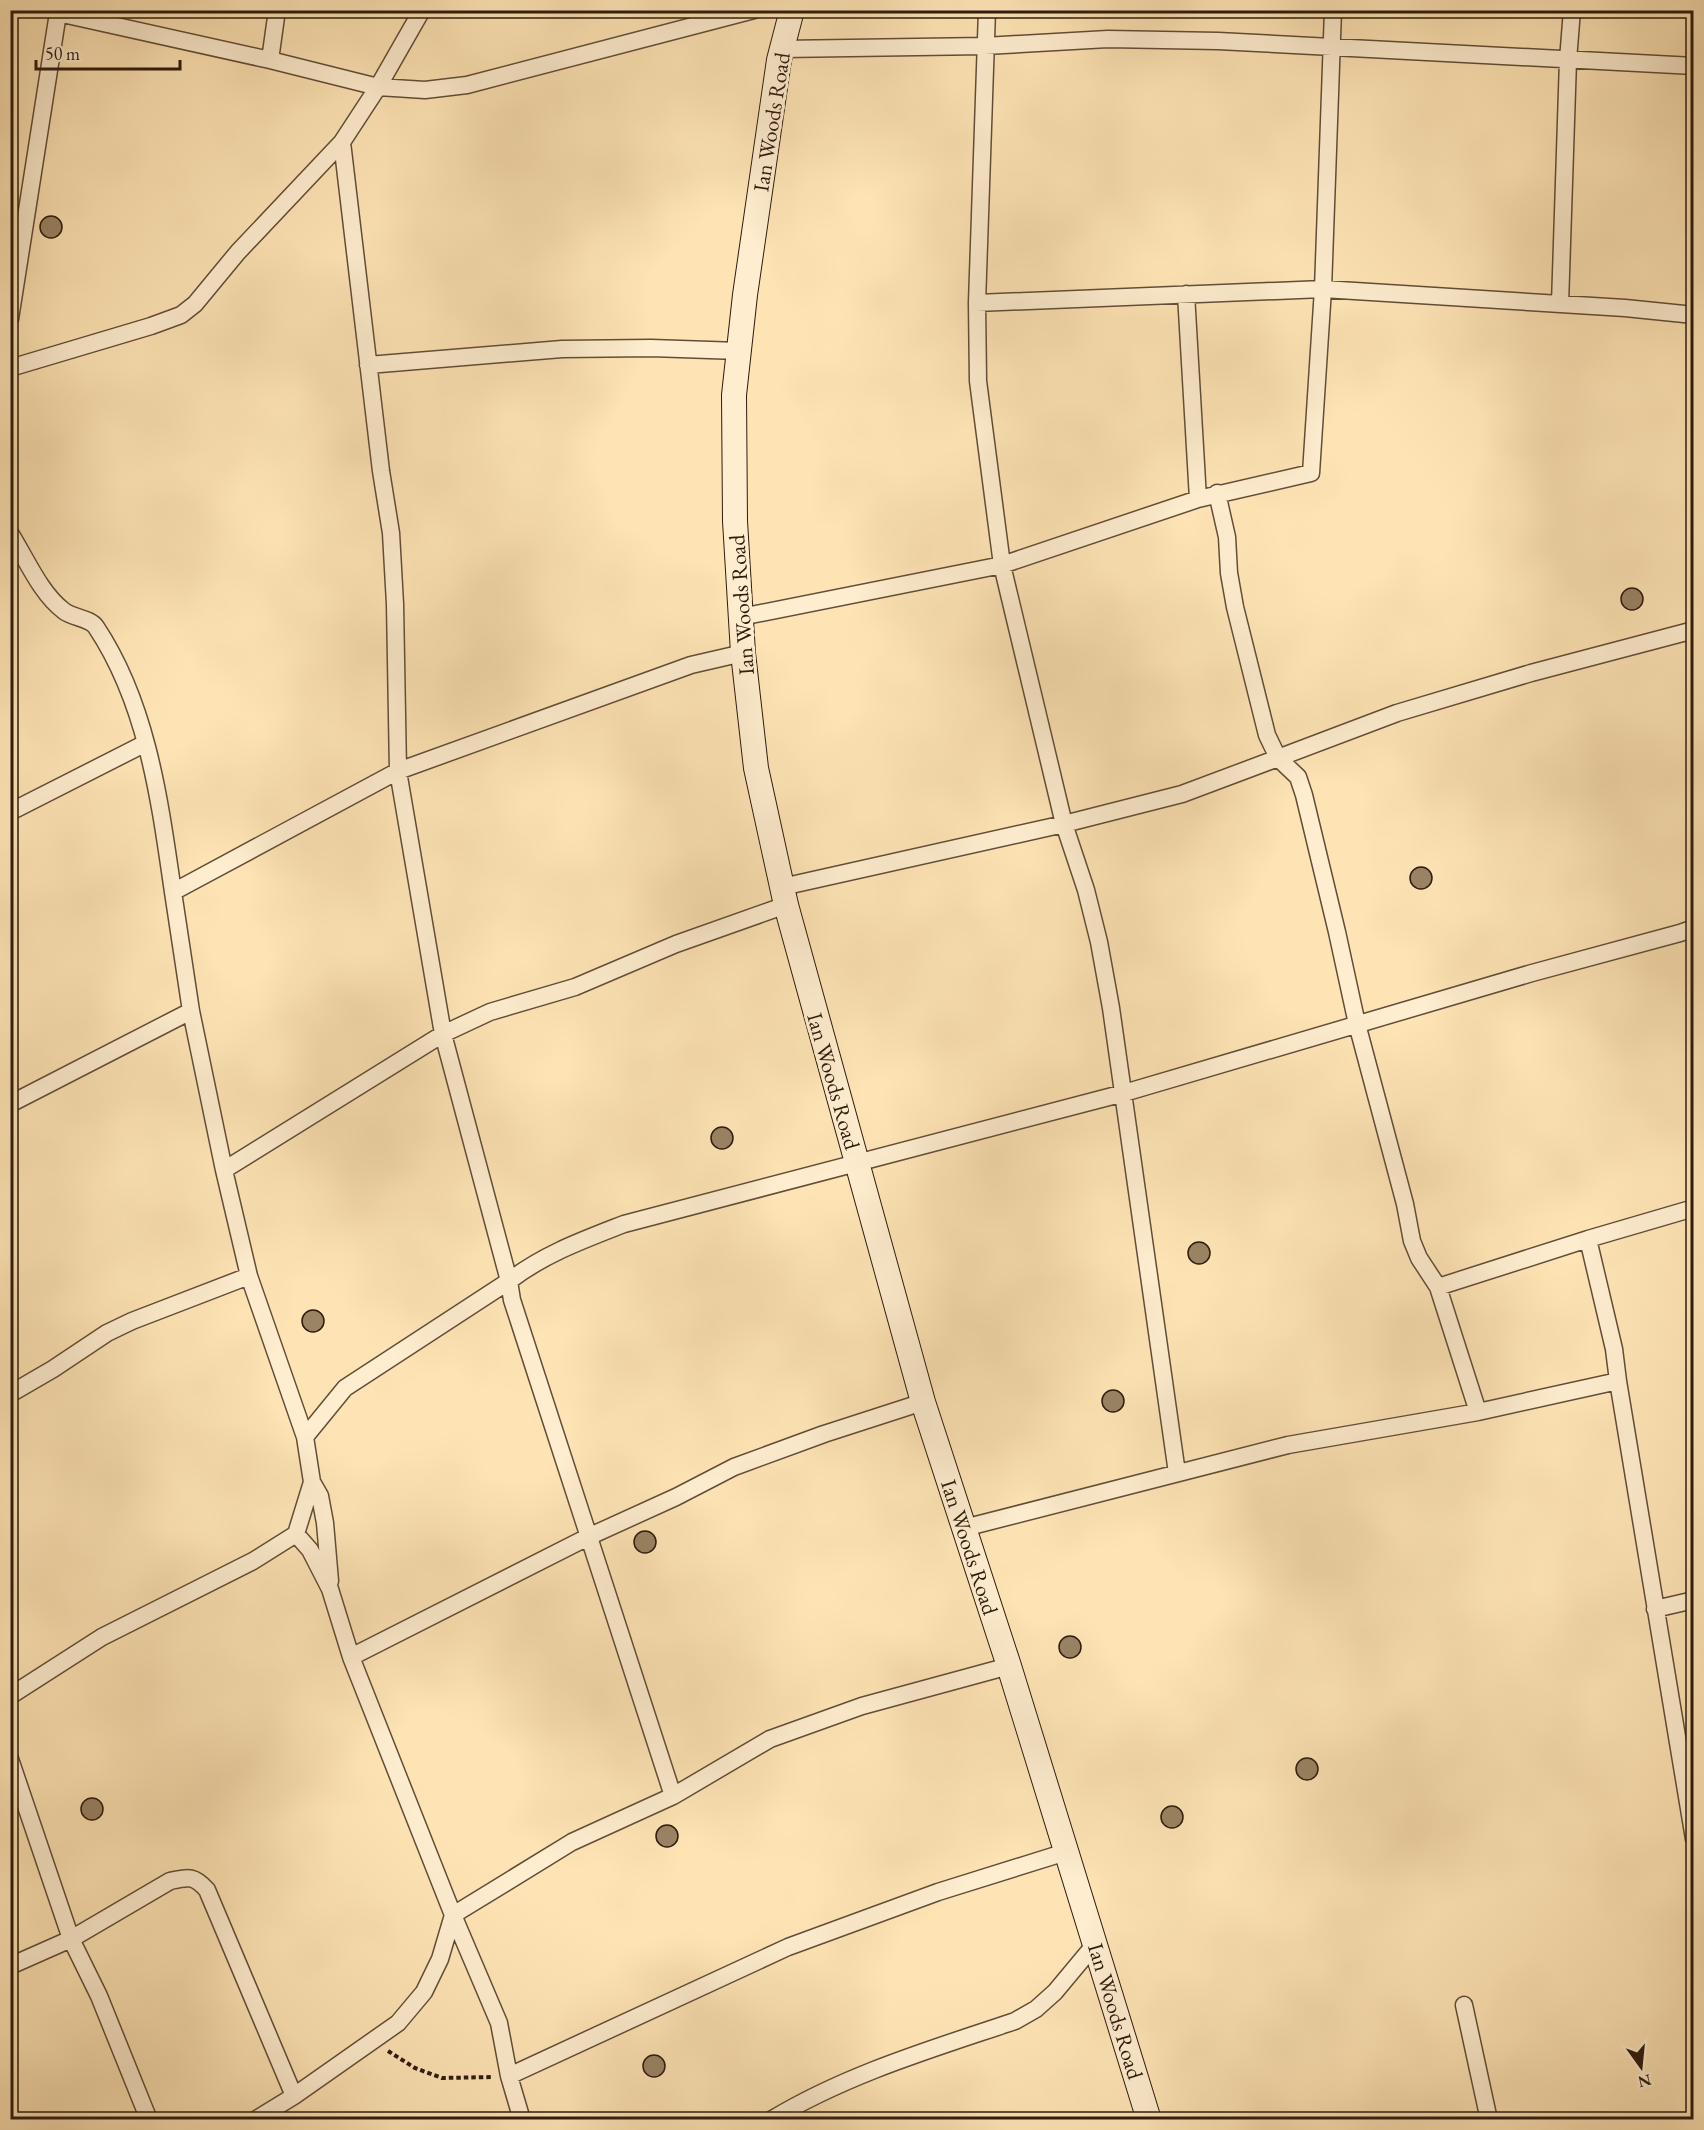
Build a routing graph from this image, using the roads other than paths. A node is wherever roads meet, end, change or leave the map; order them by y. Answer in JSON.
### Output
{"nodes":[{"id":1,"x":277,"y":10,"type":"edge"},
{"id":2,"x":422,"y":10,"type":"edge"},
{"id":3,"x":754,"y":10,"type":"edge"},
{"id":4,"x":792,"y":10,"type":"edge"},
{"id":5,"x":987,"y":10,"type":"edge"},
{"id":6,"x":1333,"y":10,"type":"edge"},
{"id":7,"x":1572,"y":10,"type":"edge"},
{"id":8,"x":53,"y":12,"type":"edge"},
{"id":9,"x":1331,"y":45,"type":"junction"},
{"id":10,"x":985,"y":46,"type":"junction"},
{"id":11,"x":782,"y":49,"type":"junction"},
{"id":12,"x":270,"y":60,"type":"junction"},
{"id":13,"x":1568,"y":60,"type":"junction"},
{"id":14,"x":1694,"y":66,"type":"edge"},
{"id":15,"x":378,"y":87,"type":"junction"},
{"id":16,"x":342,"y":142,"type":"junction"},
{"id":17,"x":1323,"y":289,"type":"junction"},
{"id":18,"x":1186,"y":294,"type":"junction"},
{"id":19,"x":977,"y":303,"type":"junction"},
{"id":20,"x":1560,"y":304,"type":"junction"},
{"id":21,"x":1694,"y":315,"type":"edge"},
{"id":22,"x":10,"y":319,"type":"edge"},
{"id":23,"x":739,"y":351,"type":"junction"},
{"id":24,"x":368,"y":365,"type":"junction"},
{"id":25,"x":10,"y":368,"type":"edge"},
{"id":26,"x":1217,"y":493,"type":"junction"},
{"id":27,"x":1198,"y":499,"type":"junction"},
{"id":28,"x":10,"y":533,"type":"edge"},
{"id":29,"x":1002,"y":565,"type":"junction"},
{"id":30,"x":741,"y":617,"type":"junction"},
{"id":31,"x":1694,"y":630,"type":"edge"},
{"id":32,"x":743,"y":653,"type":"junction"},
{"id":33,"x":146,"y":743,"type":"junction"},
{"id":34,"x":1278,"y":758,"type":"junction"},
{"id":35,"x":398,"y":771,"type":"junction"},
{"id":36,"x":10,"y":812,"type":"edge"},
{"id":37,"x":1064,"y":824,"type":"junction"},
{"id":38,"x":173,"y":892,"type":"junction"},
{"id":39,"x":784,"y":896,"type":"junction"},
{"id":40,"x":1694,"y":928,"type":"edge"},
{"id":41,"x":191,"y":1011,"type":"junction"},
{"id":42,"x":1357,"y":1024,"type":"junction"},
{"id":43,"x":443,"y":1034,"type":"junction"},
{"id":44,"x":1124,"y":1094,"type":"junction"},
{"id":45,"x":10,"y":1104,"type":"edge"},
{"id":46,"x":857,"y":1162,"type":"junction"},
{"id":47,"x":224,"y":1170,"type":"junction"},
{"id":48,"x":1694,"y":1208,"type":"edge"},
{"id":49,"x":1588,"y":1239,"type":"junction"},
{"id":50,"x":249,"y":1276,"type":"junction"},
{"id":51,"x":509,"y":1281,"type":"junction"},
{"id":52,"x":1438,"y":1287,"type":"junction"},
{"id":53,"x":1618,"y":1381,"type":"junction"},
{"id":54,"x":10,"y":1394,"type":"edge"},
{"id":55,"x":922,"y":1402,"type":"junction"},
{"id":56,"x":1478,"y":1412,"type":"junction"},
{"id":57,"x":305,"y":1437,"type":"junction"},
{"id":58,"x":1177,"y":1473,"type":"junction"},
{"id":59,"x":312,"y":1482,"type":"junction"},
{"id":60,"x":964,"y":1528,"type":"junction"},
{"id":61,"x":296,"y":1534,"type":"junction"},
{"id":62,"x":588,"y":1537,"type":"junction"},
{"id":63,"x":330,"y":1589,"type":"junction"},
{"id":64,"x":1694,"y":1600,"type":"edge"},
{"id":65,"x":1655,"y":1609,"type":"junction"},
{"id":66,"x":351,"y":1657,"type":"junction"},
{"id":67,"x":1009,"y":1666,"type":"junction"},
{"id":68,"x":10,"y":1696,"type":"edge"},
{"id":69,"x":10,"y":1759,"type":"edge"},
{"id":70,"x":673,"y":1796,"type":"junction"},
{"id":71,"x":1694,"y":1839,"type":"edge"},
{"id":72,"x":1066,"y":1852,"type":"junction"},
{"id":73,"x":453,"y":1915,"type":"junction"},
{"id":74,"x":71,"y":1939,"type":"junction"},
{"id":75,"x":1095,"y":1944,"type":"junction"},
{"id":76,"x":10,"y":1966,"type":"edge"},
{"id":77,"x":1464,"y":2005,"type":"dead end"},
{"id":78,"x":509,"y":2076,"type":"junction"},
{"id":79,"x":294,"y":2096,"type":"junction"},
{"id":80,"x":148,"y":2120,"type":"edge"},
{"id":81,"x":255,"y":2120,"type":"edge"},
{"id":82,"x":522,"y":2120,"type":"edge"},
{"id":83,"x":771,"y":2120,"type":"edge"},
{"id":84,"x":1149,"y":2120,"type":"edge"},
{"id":85,"x":1489,"y":2120,"type":"edge"}],
"edges":[{"from":1,"to":12,"type":"street"},
{"from":2,"to":15,"type":"street"},
{"from":3,"to":15,"type":"street"},
{"from":4,"to":11,"type":"street","name":"Ian Woods Road"},
{"from":5,"to":10,"type":"street"},
{"from":6,"to":9,"type":"street"},
{"from":7,"to":13,"type":"street"},
{"from":8,"to":12,"type":"street"},
{"from":8,"to":22,"type":"street"},
{"from":9,"to":10,"type":"street"},
{"from":9,"to":13,"type":"street"},
{"from":9,"to":17,"type":"street"},
{"from":10,"to":11,"type":"street"},
{"from":10,"to":19,"type":"street"},
{"from":11,"to":23,"type":"street","name":"Ian Woods Road"},
{"from":12,"to":15,"type":"street"},
{"from":13,"to":14,"type":"street"},
{"from":13,"to":20,"type":"street"},
{"from":15,"to":16,"type":"street"},
{"from":16,"to":24,"type":"street"},
{"from":16,"to":25,"type":"street"},
{"from":17,"to":18,"type":"street"},
{"from":17,"to":20,"type":"street"},
{"from":17,"to":26,"type":"street"},
{"from":18,"to":19,"type":"street"},
{"from":18,"to":27,"type":"street"},
{"from":19,"to":29,"type":"street"},
{"from":20,"to":21,"type":"street"},
{"from":23,"to":24,"type":"street"},
{"from":23,"to":30,"type":"street","name":"Ian Woods Road"},
{"from":24,"to":35,"type":"street"},
{"from":26,"to":27,"type":"street"},
{"from":26,"to":34,"type":"street"},
{"from":27,"to":29,"type":"street"},
{"from":28,"to":33,"type":"street"},
{"from":29,"to":30,"type":"street"},
{"from":29,"to":37,"type":"street"},
{"from":30,"to":32,"type":"street","name":"Ian Woods Road"},
{"from":31,"to":34,"type":"street"},
{"from":32,"to":35,"type":"street"},
{"from":32,"to":39,"type":"street","name":"Ian Woods Road"},
{"from":33,"to":36,"type":"street"},
{"from":33,"to":38,"type":"street"},
{"from":34,"to":37,"type":"street"},
{"from":34,"to":42,"type":"street"},
{"from":35,"to":38,"type":"street"},
{"from":35,"to":43,"type":"street"},
{"from":37,"to":39,"type":"street"},
{"from":37,"to":44,"type":"street"},
{"from":38,"to":41,"type":"street"},
{"from":39,"to":43,"type":"street"},
{"from":39,"to":46,"type":"street","name":"Ian Woods Road"},
{"from":40,"to":42,"type":"street"},
{"from":41,"to":45,"type":"street"},
{"from":41,"to":47,"type":"street"},
{"from":42,"to":44,"type":"street"},
{"from":42,"to":52,"type":"street"},
{"from":43,"to":47,"type":"street"},
{"from":43,"to":51,"type":"street"},
{"from":44,"to":46,"type":"street"},
{"from":44,"to":58,"type":"street"},
{"from":46,"to":51,"type":"street"},
{"from":46,"to":55,"type":"street","name":"Ian Woods Road"},
{"from":47,"to":50,"type":"street"},
{"from":48,"to":49,"type":"street"},
{"from":49,"to":52,"type":"street"},
{"from":49,"to":53,"type":"street"},
{"from":50,"to":54,"type":"street"},
{"from":50,"to":57,"type":"street"},
{"from":51,"to":57,"type":"street"},
{"from":51,"to":62,"type":"street"},
{"from":52,"to":56,"type":"street"},
{"from":53,"to":56,"type":"street"},
{"from":53,"to":65,"type":"street"},
{"from":55,"to":60,"type":"street","name":"Ian Woods Road"},
{"from":55,"to":62,"type":"street"},
{"from":56,"to":58,"type":"street"},
{"from":57,"to":59,"type":"street"},
{"from":58,"to":60,"type":"street"},
{"from":59,"to":61,"type":"street"},
{"from":59,"to":63,"type":"street"},
{"from":60,"to":67,"type":"street","name":"Ian Woods Road"},
{"from":61,"to":63,"type":"street"},
{"from":61,"to":68,"type":"street"},
{"from":62,"to":66,"type":"street"},
{"from":62,"to":70,"type":"street"},
{"from":63,"to":66,"type":"street"},
{"from":64,"to":65,"type":"street"},
{"from":65,"to":71,"type":"street"},
{"from":66,"to":73,"type":"street"},
{"from":67,"to":70,"type":"street"},
{"from":67,"to":72,"type":"street","name":"Ian Woods Road"},
{"from":69,"to":74,"type":"street"},
{"from":70,"to":73,"type":"street"},
{"from":72,"to":75,"type":"street","name":"Ian Woods Road"},
{"from":72,"to":78,"type":"street"},
{"from":73,"to":78,"type":"street"},
{"from":73,"to":79,"type":"street"},
{"from":74,"to":76,"type":"street"},
{"from":74,"to":79,"type":"street"},
{"from":74,"to":80,"type":"street"},
{"from":75,"to":83,"type":"street"},
{"from":75,"to":84,"type":"street","name":"Ian Woods Road"},
{"from":77,"to":85,"type":"street"},
{"from":78,"to":82,"type":"street"},
{"from":79,"to":81,"type":"street"}]}
